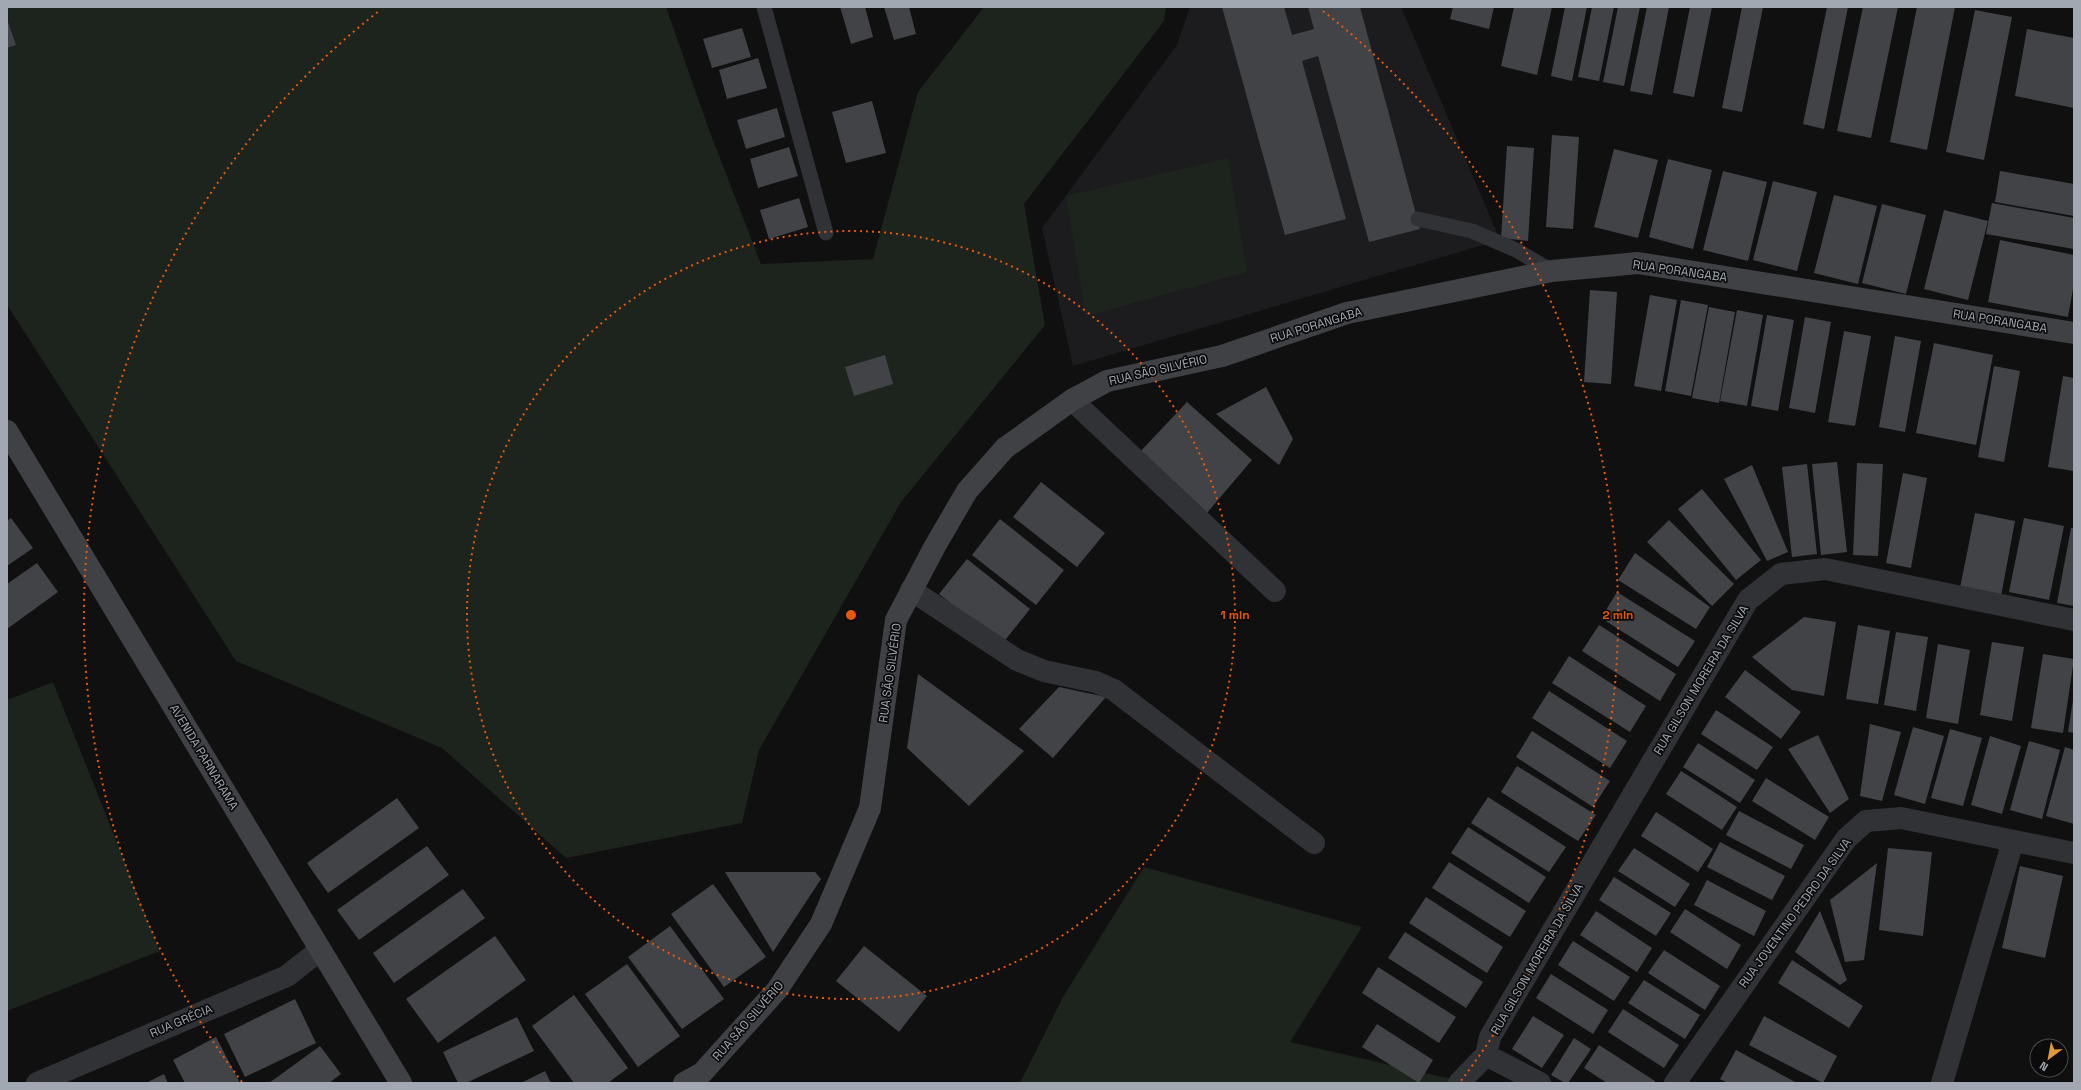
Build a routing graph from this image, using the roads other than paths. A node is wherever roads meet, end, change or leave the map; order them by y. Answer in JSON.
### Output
{"nodes":[{"id":1,"x":764,"y":7,"type":"edge"},
{"id":2,"x":1418,"y":219,"type":"dead end"},
{"id":3,"x":826,"y":233,"type":"dead end"},
{"id":4,"x":1552,"y":271,"type":"junction"},
{"id":5,"x":2074,"y":333,"type":"edge"},
{"id":6,"x":1222,"y":356,"type":"joint"},
{"id":7,"x":1072,"y":400,"type":"junction"},
{"id":8,"x":7,"y":431,"type":"edge"},
{"id":9,"x":912,"y":590,"type":"junction"},
{"id":10,"x":1275,"y":591,"type":"dead end"},
{"id":11,"x":2074,"y":620,"type":"edge"},
{"id":12,"x":2013,"y":841,"type":"junction"},
{"id":13,"x":1314,"y":843,"type":"dead end"},
{"id":14,"x":2074,"y":853,"type":"edge"},
{"id":15,"x":320,"y":950,"type":"junction"},
{"id":16,"x":1486,"y":1055,"type":"junction"},
{"id":17,"x":37,"y":1083,"type":"edge"},
{"id":18,"x":402,"y":1083,"type":"edge"},
{"id":19,"x":684,"y":1083,"type":"edge"},
{"id":20,"x":1459,"y":1083,"type":"edge"},
{"id":21,"x":1540,"y":1083,"type":"edge"},
{"id":22,"x":1675,"y":1083,"type":"edge"},
{"id":23,"x":1942,"y":1083,"type":"edge"}],
"edges":[{"from":1,"to":3,"type":"lane"},
{"from":2,"to":4,"type":"lane"},
{"from":4,"to":5,"type":"street","name":"RUA PORANGABA"},
{"from":4,"to":6,"type":"street","name":"RUA PORANGABA"},
{"from":6,"to":7,"type":"street","name":"RUA SÃO SILVÉRIO"},
{"from":7,"to":9,"type":"street","name":"RUA SÃO SILVÉRIO"},
{"from":7,"to":10,"type":"street"},
{"from":8,"to":15,"type":"street","name":"AVENIDA PARNARAMA"},
{"from":9,"to":13,"type":"street"},
{"from":9,"to":19,"type":"street","name":"RUA SÃO SILVÉRIO"},
{"from":11,"to":16,"type":"street","name":"RUA GILSON MOREIRA DA SILVA"},
{"from":12,"to":14,"type":"street","name":"RUA JOVENTINO PEDRO DA SILVA"},
{"from":12,"to":22,"type":"street","name":"RUA JOVENTINO PEDRO DA SILVA"},
{"from":12,"to":23,"type":"street"},
{"from":15,"to":17,"type":"street","name":"RUA GRÉCIA"},
{"from":15,"to":18,"type":"street","name":"AVENIDA PARNARAMA"},
{"from":16,"to":20,"type":"street"},
{"from":16,"to":21,"type":"street"}]}
